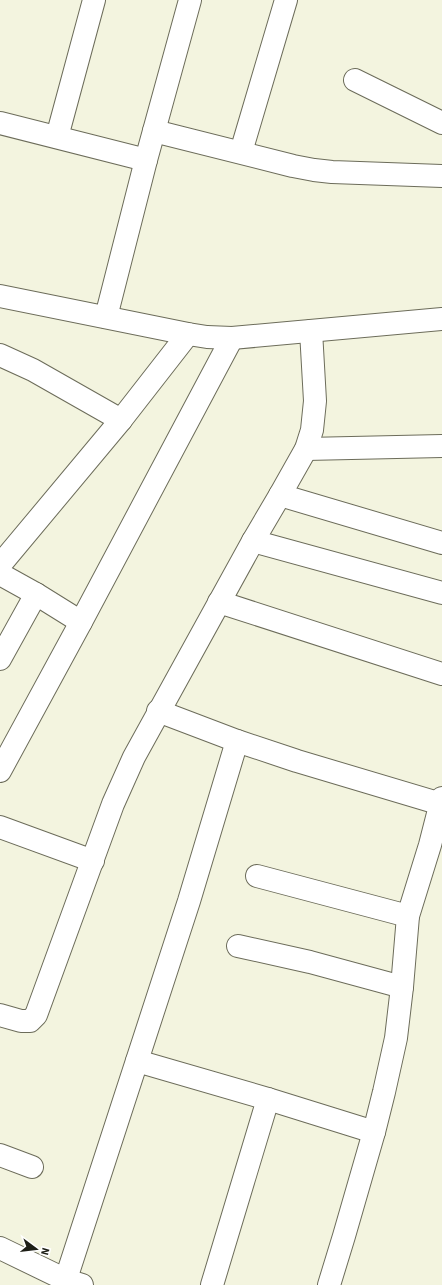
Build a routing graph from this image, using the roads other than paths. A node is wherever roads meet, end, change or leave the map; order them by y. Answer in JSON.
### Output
{"nodes":[{"id":1,"x":94,"y":0,"type":"edge"},
{"id":2,"x":190,"y":0,"type":"edge"},
{"id":3,"x":286,"y":0,"type":"edge"},
{"id":4,"x":355,"y":80,"type":"dead end"},
{"id":5,"x":0,"y":123,"type":"edge"},
{"id":6,"x":442,"y":123,"type":"edge"},
{"id":7,"x":154,"y":131,"type":"junction"},
{"id":8,"x":57,"y":137,"type":"junction"},
{"id":9,"x":241,"y":152,"type":"junction"},
{"id":10,"x":146,"y":160,"type":"junction"},
{"id":11,"x":442,"y":176,"type":"edge"},
{"id":12,"x":0,"y":296,"type":"edge"},
{"id":13,"x":106,"y":317,"type":"junction"},
{"id":14,"x":442,"y":319,"type":"edge"},
{"id":15,"x":311,"y":331,"type":"junction"},
{"id":16,"x":188,"y":334,"type":"junction"},
{"id":17,"x":232,"y":338,"type":"junction"},
{"id":18,"x":0,"y":355,"type":"edge"},
{"id":19,"x":121,"y":420,"type":"junction"},
{"id":20,"x":442,"y":446,"type":"edge"},
{"id":21,"x":306,"y":449,"type":"junction"},
{"id":22,"x":280,"y":495,"type":"junction"},
{"id":23,"x":253,"y":540,"type":"junction"},
{"id":24,"x":442,"y":543,"type":"edge"},
{"id":25,"x":0,"y":566,"type":"edge"},
{"id":26,"x":0,"y":574,"type":"edge"},
{"id":27,"x":442,"y":593,"type":"edge"},
{"id":28,"x":36,"y":594,"type":"junction"},
{"id":29,"x":219,"y":602,"type":"junction"},
{"id":30,"x":81,"y":622,"type":"junction"},
{"id":31,"x":0,"y":659,"type":"edge"},
{"id":32,"x":442,"y":674,"type":"edge"},
{"id":33,"x":158,"y":711,"type":"junction"},
{"id":34,"x":236,"y":741,"type":"junction"},
{"id":35,"x":0,"y":771,"type":"edge"},
{"id":36,"x":441,"y":801,"type":"edge"},
{"id":37,"x":1,"y":830,"type":"edge"},
{"id":38,"x":93,"y":861,"type":"junction"},
{"id":39,"x":257,"y":876,"type":"dead end"},
{"id":40,"x":408,"y":916,"type":"junction"},
{"id":41,"x":238,"y":946,"type":"dead end"},
{"id":42,"x":402,"y":986,"type":"junction"},
{"id":43,"x":0,"y":1015,"type":"edge"},
{"id":44,"x":137,"y":1061,"type":"junction"},
{"id":45,"x":268,"y":1099,"type":"junction"},
{"id":46,"x":374,"y":1132,"type":"junction"},
{"id":47,"x":0,"y":1155,"type":"edge"},
{"id":48,"x":32,"y":1167,"type":"dead end"},
{"id":49,"x":0,"y":1248,"type":"edge"},
{"id":50,"x":71,"y":1283,"type":"edge"},
{"id":51,"x":212,"y":1285,"type":"edge"},
{"id":52,"x":329,"y":1285,"type":"edge"}],
"edges":[{"from":1,"to":8,"type":"street"},
{"from":2,"to":7,"type":"street"},
{"from":3,"to":9,"type":"street"},
{"from":4,"to":6,"type":"street"},
{"from":5,"to":8,"type":"street"},
{"from":7,"to":9,"type":"street"},
{"from":7,"to":10,"type":"street"},
{"from":8,"to":10,"type":"street"},
{"from":9,"to":11,"type":"street"},
{"from":10,"to":13,"type":"street"},
{"from":12,"to":13,"type":"street"},
{"from":13,"to":16,"type":"street"},
{"from":14,"to":15,"type":"street"},
{"from":15,"to":17,"type":"street"},
{"from":15,"to":21,"type":"street"},
{"from":16,"to":17,"type":"street"},
{"from":16,"to":19,"type":"street"},
{"from":17,"to":30,"type":"street"},
{"from":18,"to":19,"type":"street"},
{"from":19,"to":25,"type":"street"},
{"from":20,"to":21,"type":"street"},
{"from":21,"to":22,"type":"street"},
{"from":22,"to":23,"type":"street"},
{"from":22,"to":24,"type":"street"},
{"from":23,"to":27,"type":"street"},
{"from":23,"to":29,"type":"street"},
{"from":26,"to":28,"type":"street"},
{"from":28,"to":30,"type":"street"},
{"from":28,"to":31,"type":"street"},
{"from":29,"to":32,"type":"street"},
{"from":29,"to":33,"type":"street"},
{"from":30,"to":35,"type":"street"},
{"from":33,"to":34,"type":"street"},
{"from":33,"to":38,"type":"street"},
{"from":34,"to":36,"type":"street"},
{"from":34,"to":44,"type":"street"},
{"from":36,"to":40,"type":"street"},
{"from":37,"to":38,"type":"street"},
{"from":38,"to":43,"type":"street"},
{"from":39,"to":40,"type":"street"},
{"from":40,"to":42,"type":"street"},
{"from":41,"to":42,"type":"street"},
{"from":42,"to":46,"type":"street"},
{"from":44,"to":45,"type":"street"},
{"from":44,"to":50,"type":"street"},
{"from":45,"to":46,"type":"street"},
{"from":45,"to":51,"type":"street"},
{"from":46,"to":52,"type":"street"},
{"from":47,"to":48,"type":"street"},
{"from":49,"to":50,"type":"street"}]}
